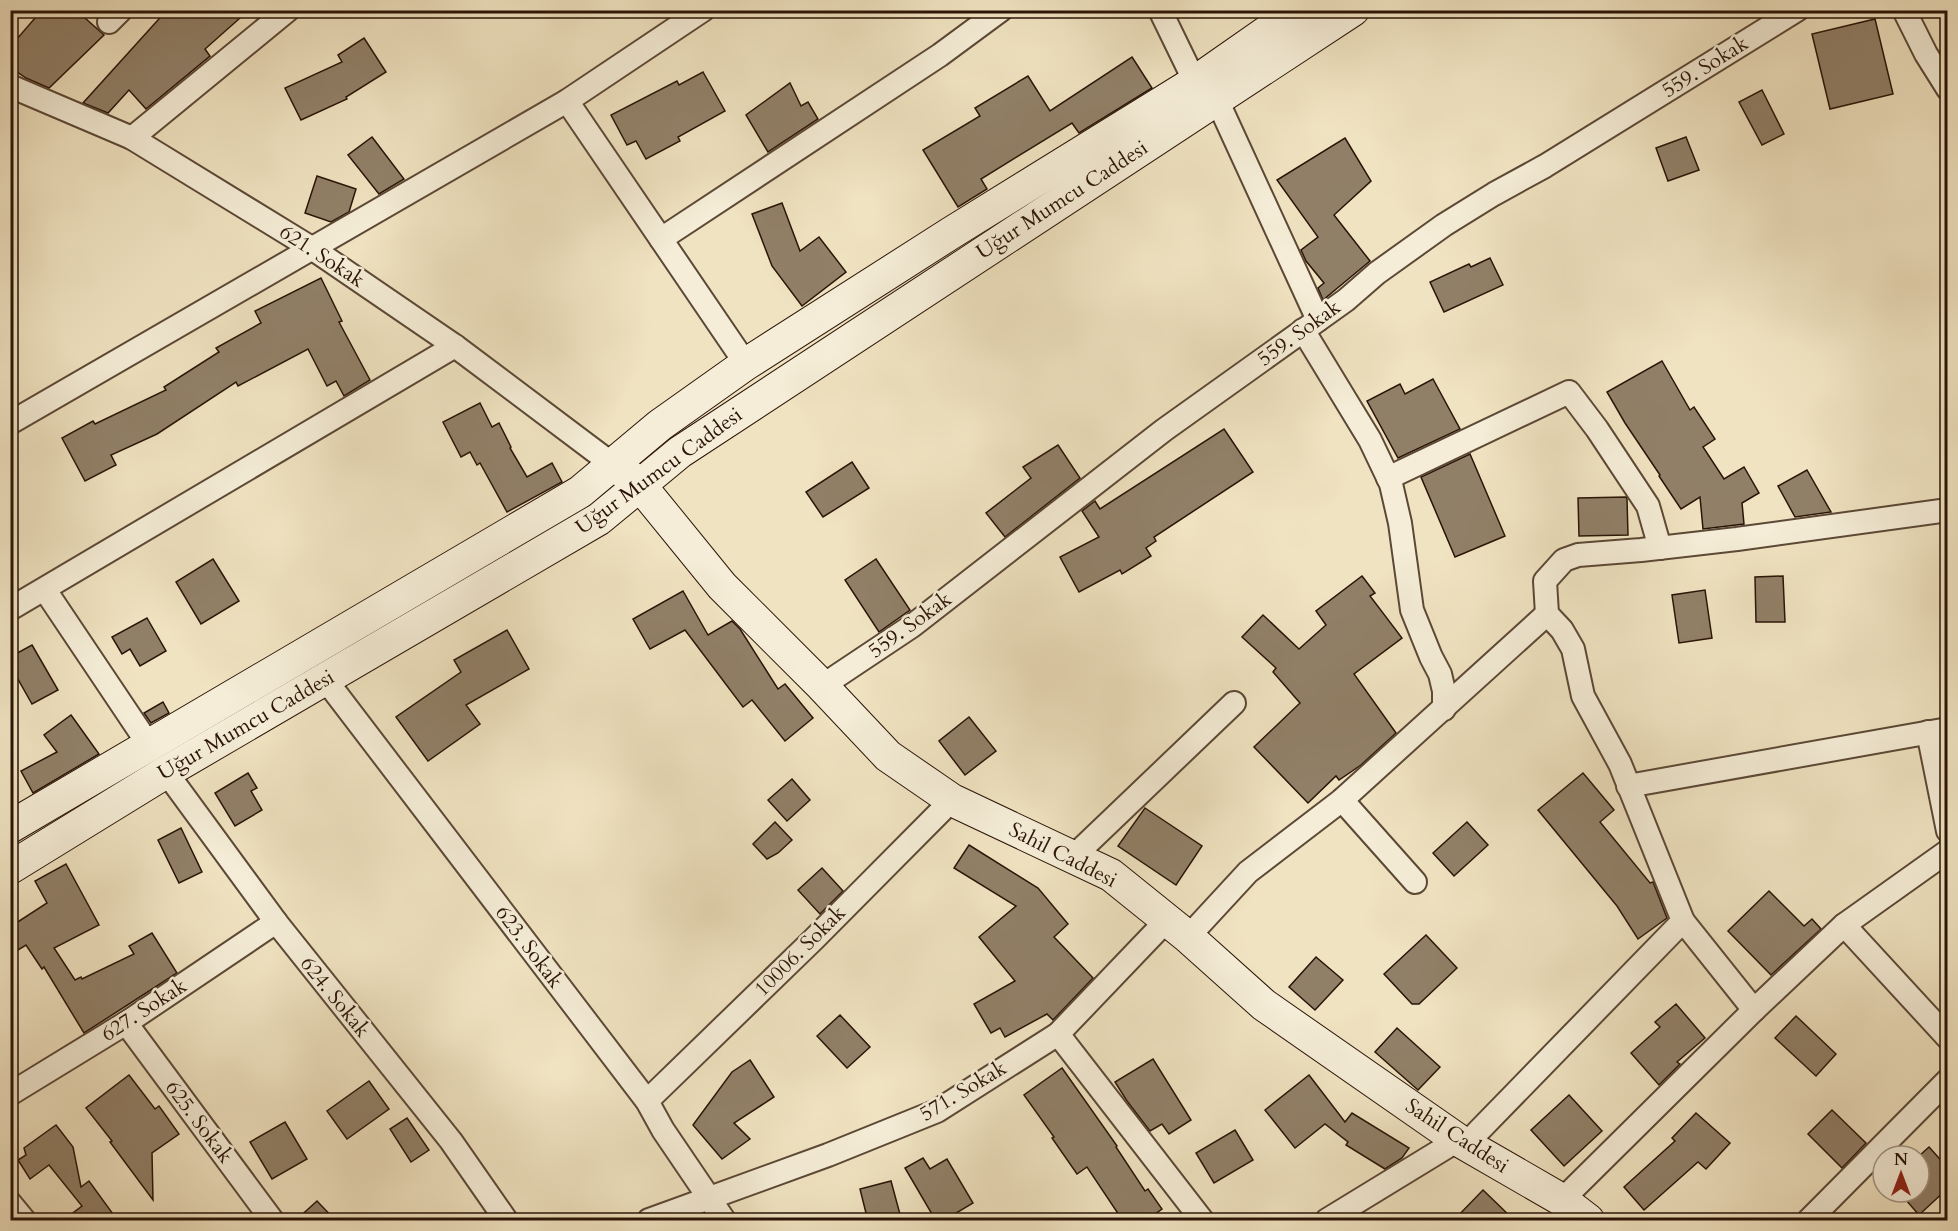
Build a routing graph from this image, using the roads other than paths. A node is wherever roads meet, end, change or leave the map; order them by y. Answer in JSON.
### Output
{"nodes":[{"id":1,"x":288,"y":10,"type":"edge"},
{"id":2,"x":703,"y":10,"type":"edge"},
{"id":3,"x":1001,"y":10,"type":"edge"},
{"id":4,"x":1160,"y":10,"type":"edge"},
{"id":5,"x":1298,"y":10,"type":"edge"},
{"id":6,"x":1353,"y":10,"type":"edge"},
{"id":7,"x":1797,"y":10,"type":"edge"},
{"id":8,"x":1904,"y":10,"type":"edge"},
{"id":9,"x":10,"y":86,"type":"edge"},
{"id":10,"x":1947,"y":89,"type":"edge"},
{"id":11,"x":1206,"y":91,"type":"junction"},
{"id":12,"x":567,"y":101,"type":"junction"},
{"id":13,"x":132,"y":138,"type":"junction"},
{"id":14,"x":661,"y":239,"type":"junction"},
{"id":15,"x":314,"y":249,"type":"junction"},
{"id":16,"x":1310,"y":325,"type":"junction"},
{"id":17,"x":455,"y":346,"type":"junction"},
{"id":18,"x":746,"y":364,"type":"junction"},
{"id":19,"x":10,"y":423,"type":"edge"},
{"id":20,"x":612,"y":464,"type":"junction"},
{"id":21,"x":1388,"y":478,"type":"junction"},
{"id":22,"x":639,"y":484,"type":"junction"},
{"id":23,"x":1947,"y":510,"type":"edge"},
{"id":24,"x":1660,"y":548,"type":"junction"},
{"id":25,"x":45,"y":590,"type":"junction"},
{"id":26,"x":10,"y":609,"type":"edge"},
{"id":27,"x":1547,"y":614,"type":"junction"},
{"id":28,"x":325,"y":679,"type":"junction"},
{"id":29,"x":822,"y":686,"type":"junction"},
{"id":30,"x":1234,"y":703,"type":"dead end"},
{"id":31,"x":1444,"y":709,"type":"junction"},
{"id":32,"x":1938,"y":730,"type":"edge"},
{"id":33,"x":149,"y":745,"type":"junction"},
{"id":34,"x":166,"y":772,"type":"junction"},
{"id":35,"x":1628,"y":786,"type":"junction"},
{"id":36,"x":951,"y":800,"type":"junction"},
{"id":37,"x":1342,"y":800,"type":"junction"},
{"id":38,"x":10,"y":827,"type":"edge"},
{"id":39,"x":1947,"y":831,"type":"edge"},
{"id":40,"x":1947,"y":851,"type":"edge"},
{"id":41,"x":1073,"y":857,"type":"junction"},
{"id":42,"x":10,"y":868,"type":"edge"},
{"id":43,"x":1415,"y":882,"type":"dead end"},
{"id":44,"x":1683,"y":921,"type":"junction"},
{"id":45,"x":276,"y":922,"type":"junction"},
{"id":46,"x":1844,"y":925,"type":"junction"},
{"id":47,"x":1178,"y":928,"type":"junction"},
{"id":48,"x":1754,"y":1010,"type":"junction"},
{"id":49,"x":126,"y":1023,"type":"junction"},
{"id":50,"x":1058,"y":1034,"type":"junction"},
{"id":51,"x":1947,"y":1038,"type":"edge"},
{"id":52,"x":1947,"y":1080,"type":"edge"},
{"id":53,"x":10,"y":1094,"type":"edge"},
{"id":54,"x":647,"y":1101,"type":"junction"},
{"id":55,"x":1462,"y":1142,"type":"junction"},
{"id":56,"x":710,"y":1198,"type":"junction"},
{"id":57,"x":1562,"y":1200,"type":"junction"},
{"id":58,"x":10,"y":1203,"type":"edge"},
{"id":59,"x":24,"y":1221,"type":"edge"},
{"id":60,"x":272,"y":1221,"type":"edge"},
{"id":61,"x":506,"y":1221,"type":"edge"},
{"id":62,"x":648,"y":1221,"type":"edge"},
{"id":63,"x":724,"y":1221,"type":"edge"},
{"id":64,"x":1202,"y":1221,"type":"edge"},
{"id":65,"x":1327,"y":1221,"type":"edge"},
{"id":66,"x":1588,"y":1221,"type":"edge"},
{"id":67,"x":1809,"y":1221,"type":"edge"}],
"edges":[{"from":1,"to":13,"type":"street"},
{"from":2,"to":12,"type":"street"},
{"from":3,"to":14,"type":"street"},
{"from":4,"to":11,"type":"street"},
{"from":5,"to":11,"type":"street","name":"Uğur Mumcu Caddesi"},
{"from":6,"to":11,"type":"street","name":"Uğur Mumcu Caddesi"},
{"from":7,"to":16,"type":"street","name":"559. Sokak"},
{"from":8,"to":10,"type":"street"},
{"from":9,"to":13,"type":"street","name":"621. Sokak"},
{"from":11,"to":16,"type":"street"},
{"from":11,"to":18,"type":"street","name":"Uğur Mumcu Caddesi"},
{"from":11,"to":22,"type":"street","name":"Uğur Mumcu Caddesi"},
{"from":12,"to":14,"type":"street"},
{"from":12,"to":15,"type":"street"},
{"from":13,"to":15,"type":"street","name":"621. Sokak"},
{"from":14,"to":18,"type":"street"},
{"from":15,"to":17,"type":"street","name":"621. Sokak"},
{"from":15,"to":19,"type":"street"},
{"from":16,"to":21,"type":"street"},
{"from":16,"to":29,"type":"street","name":"559. Sokak"},
{"from":17,"to":20,"type":"street","name":"621. Sokak"},
{"from":17,"to":25,"type":"street"},
{"from":18,"to":20,"type":"street","name":"Uğur Mumcu Caddesi"},
{"from":20,"to":22,"type":"street","name":"Sahil Caddesi"},
{"from":20,"to":33,"type":"street","name":"Uğur Mumcu Caddesi"},
{"from":21,"to":24,"type":"street"},
{"from":21,"to":31,"type":"street"},
{"from":22,"to":28,"type":"street","name":"Uğur Mumcu Caddesi"},
{"from":22,"to":29,"type":"street","name":"Sahil Caddesi"},
{"from":23,"to":24,"type":"street"},
{"from":24,"to":27,"type":"street"},
{"from":25,"to":26,"type":"street"},
{"from":25,"to":33,"type":"street"},
{"from":27,"to":31,"type":"street","name":"571. Sokak"},
{"from":27,"to":35,"type":"street"},
{"from":28,"to":34,"type":"street","name":"Uğur Mumcu Caddesi"},
{"from":28,"to":54,"type":"street","name":"623. Sokak"},
{"from":29,"to":36,"type":"street","name":"Sahil Caddesi"},
{"from":30,"to":41,"type":"street"},
{"from":31,"to":37,"type":"street","name":"571. Sokak"},
{"from":32,"to":35,"type":"street"},
{"from":32,"to":39,"type":"street"},
{"from":33,"to":38,"type":"street","name":"Uğur Mumcu Caddesi"},
{"from":34,"to":42,"type":"street","name":"Uğur Mumcu Caddesi"},
{"from":34,"to":45,"type":"street","name":"624. Sokak"},
{"from":35,"to":44,"type":"street"},
{"from":36,"to":41,"type":"street","name":"Sahil Caddesi"},
{"from":36,"to":54,"type":"street","name":"10006. Sokak"},
{"from":37,"to":43,"type":"street"},
{"from":37,"to":47,"type":"street","name":"571. Sokak"},
{"from":40,"to":46,"type":"street"},
{"from":41,"to":47,"type":"street","name":"Sahil Caddesi"},
{"from":44,"to":48,"type":"street"},
{"from":44,"to":55,"type":"street"},
{"from":45,"to":49,"type":"street","name":"627. Sokak"},
{"from":45,"to":61,"type":"street","name":"624. Sokak"},
{"from":46,"to":48,"type":"street"},
{"from":46,"to":51,"type":"street"},
{"from":47,"to":50,"type":"street","name":"571. Sokak"},
{"from":47,"to":55,"type":"street","name":"Sahil Caddesi"},
{"from":48,"to":57,"type":"street"},
{"from":49,"to":53,"type":"street","name":"627. Sokak"},
{"from":49,"to":60,"type":"street","name":"625. Sokak"},
{"from":50,"to":56,"type":"street","name":"571. Sokak"},
{"from":50,"to":64,"type":"street"},
{"from":52,"to":67,"type":"street"},
{"from":54,"to":56,"type":"street","name":"623. Sokak"},
{"from":55,"to":57,"type":"street","name":"Sahil Caddesi"},
{"from":55,"to":65,"type":"street"},
{"from":56,"to":62,"type":"street","name":"571. Sokak"},
{"from":56,"to":63,"type":"street","name":"623. Sokak"},
{"from":57,"to":66,"type":"street","name":"Sahil Caddesi"},
{"from":58,"to":59,"type":"street"}]}
